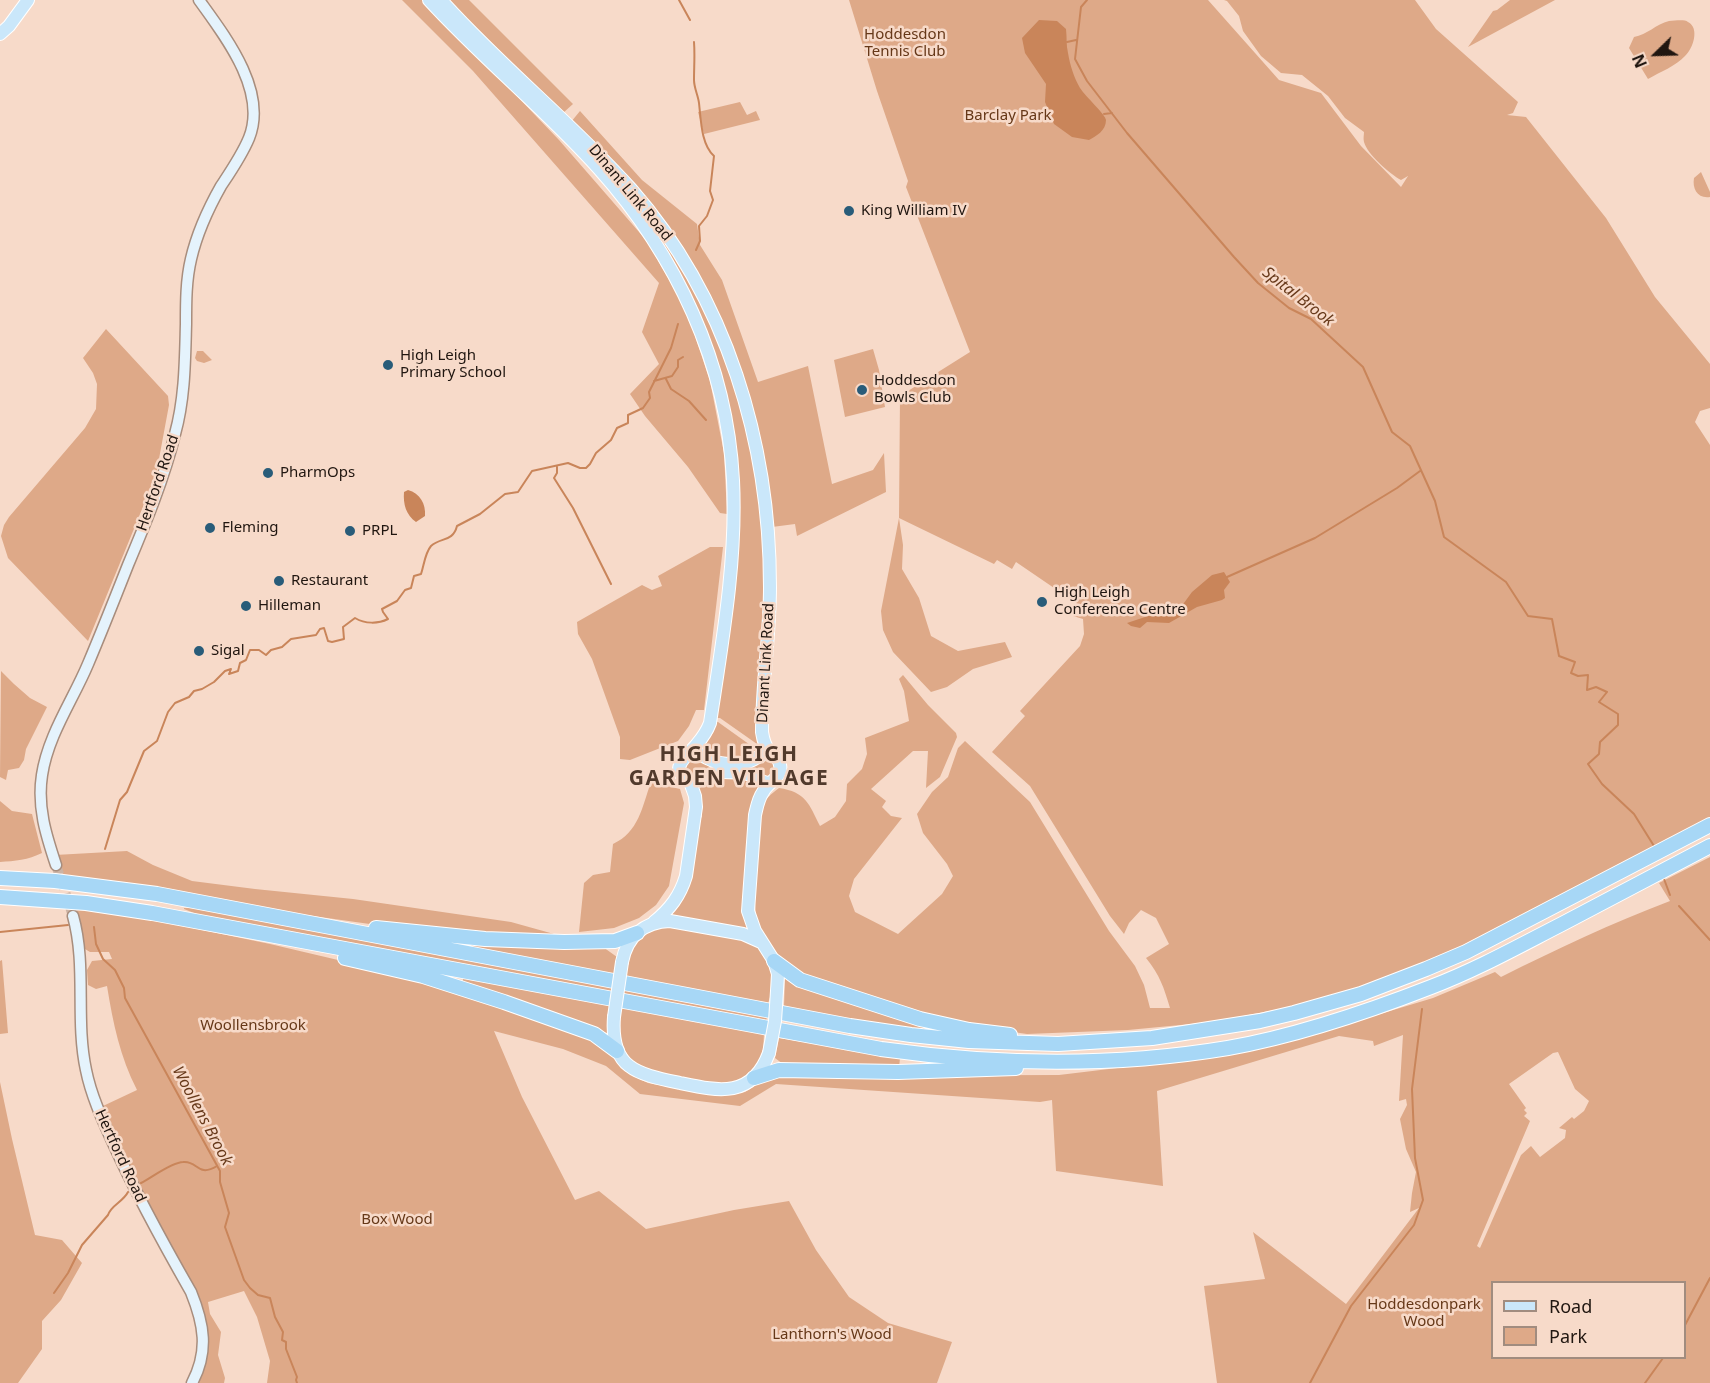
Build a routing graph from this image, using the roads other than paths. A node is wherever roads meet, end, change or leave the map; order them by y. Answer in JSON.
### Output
{"nodes":[{"id":1,"x":28,"y":0,"type":"edge"},
{"id":2,"x":199,"y":0,"type":"edge"},
{"id":3,"x":429,"y":0,"type":"edge"},
{"id":4,"x":441,"y":0,"type":"edge"},
{"id":5,"x":0,"y":34,"type":"edge"},
{"id":6,"x":691,"y":751,"type":"junction"},
{"id":7,"x":770,"y":752,"type":"junction"},
{"id":8,"x":690,"y":782,"type":"junction"},
{"id":9,"x":770,"y":783,"type":"junction"},
{"id":10,"x":1710,"y":825,"type":"edge"},
{"id":11,"x":1710,"y":846,"type":"edge"},
{"id":12,"x":56,"y":865,"type":"tunnel mouth"},
{"id":13,"x":0,"y":878,"type":"edge"},
{"id":14,"x":0,"y":897,"type":"edge"},
{"id":15,"x":73,"y":916,"type":"tunnel mouth"},
{"id":16,"x":276,"y":917,"type":"junction"},
{"id":17,"x":654,"y":922,"type":"junction"},
{"id":18,"x":225,"y":926,"type":"junction"},
{"id":19,"x":637,"y":933,"type":"junction"},
{"id":20,"x":762,"y":942,"type":"junction"},
{"id":21,"x":774,"y":961,"type":"junction"},
{"id":22,"x":1152,"y":1038,"type":"junction"},
{"id":23,"x":617,"y":1051,"type":"junction"},
{"id":24,"x":1087,"y":1062,"type":"junction"},
{"id":25,"x":754,"y":1078,"type":"junction"},
{"id":26,"x":192,"y":1383,"type":"edge"}],
"edges":[{"from":1,"to":5,"type":"main road"},
{"from":2,"to":12,"type":"main road","name":"Hertford Road"},
{"from":3,"to":6,"type":"main road","name":"Dinant Link Road"},
{"from":4,"to":7,"type":"main road","name":"Dinant Link Road"},
{"from":6,"to":7,"type":"main road"},
{"from":6,"to":8,"type":"main road","name":"Dinant Link Road"},
{"from":7,"to":9,"type":"main road","name":"Dinant Link Road"},
{"from":8,"to":9,"type":"main road"},
{"from":8,"to":17,"type":"main road"},
{"from":9,"to":20,"type":"main road"},
{"from":10,"to":22,"type":"highway"},
{"from":11,"to":24,"type":"highway"},
{"from":13,"to":16,"type":"highway"},
{"from":14,"to":18,"type":"highway"},
{"from":15,"to":26,"type":"main road","name":"Hertford Road"},
{"from":16,"to":19,"type":"highway"},
{"from":16,"to":22,"type":"highway"},
{"from":17,"to":19,"type":"main road"},
{"from":17,"to":20,"type":"main road"},
{"from":18,"to":23,"type":"highway"},
{"from":18,"to":24,"type":"highway"},
{"from":19,"to":23,"type":"main road","bridge":true},
{"from":20,"to":21,"type":"main road"},
{"from":21,"to":22,"type":"highway"},
{"from":21,"to":25,"type":"main road","bridge":true},
{"from":23,"to":25,"type":"main road"},
{"from":24,"to":25,"type":"highway"}]}
